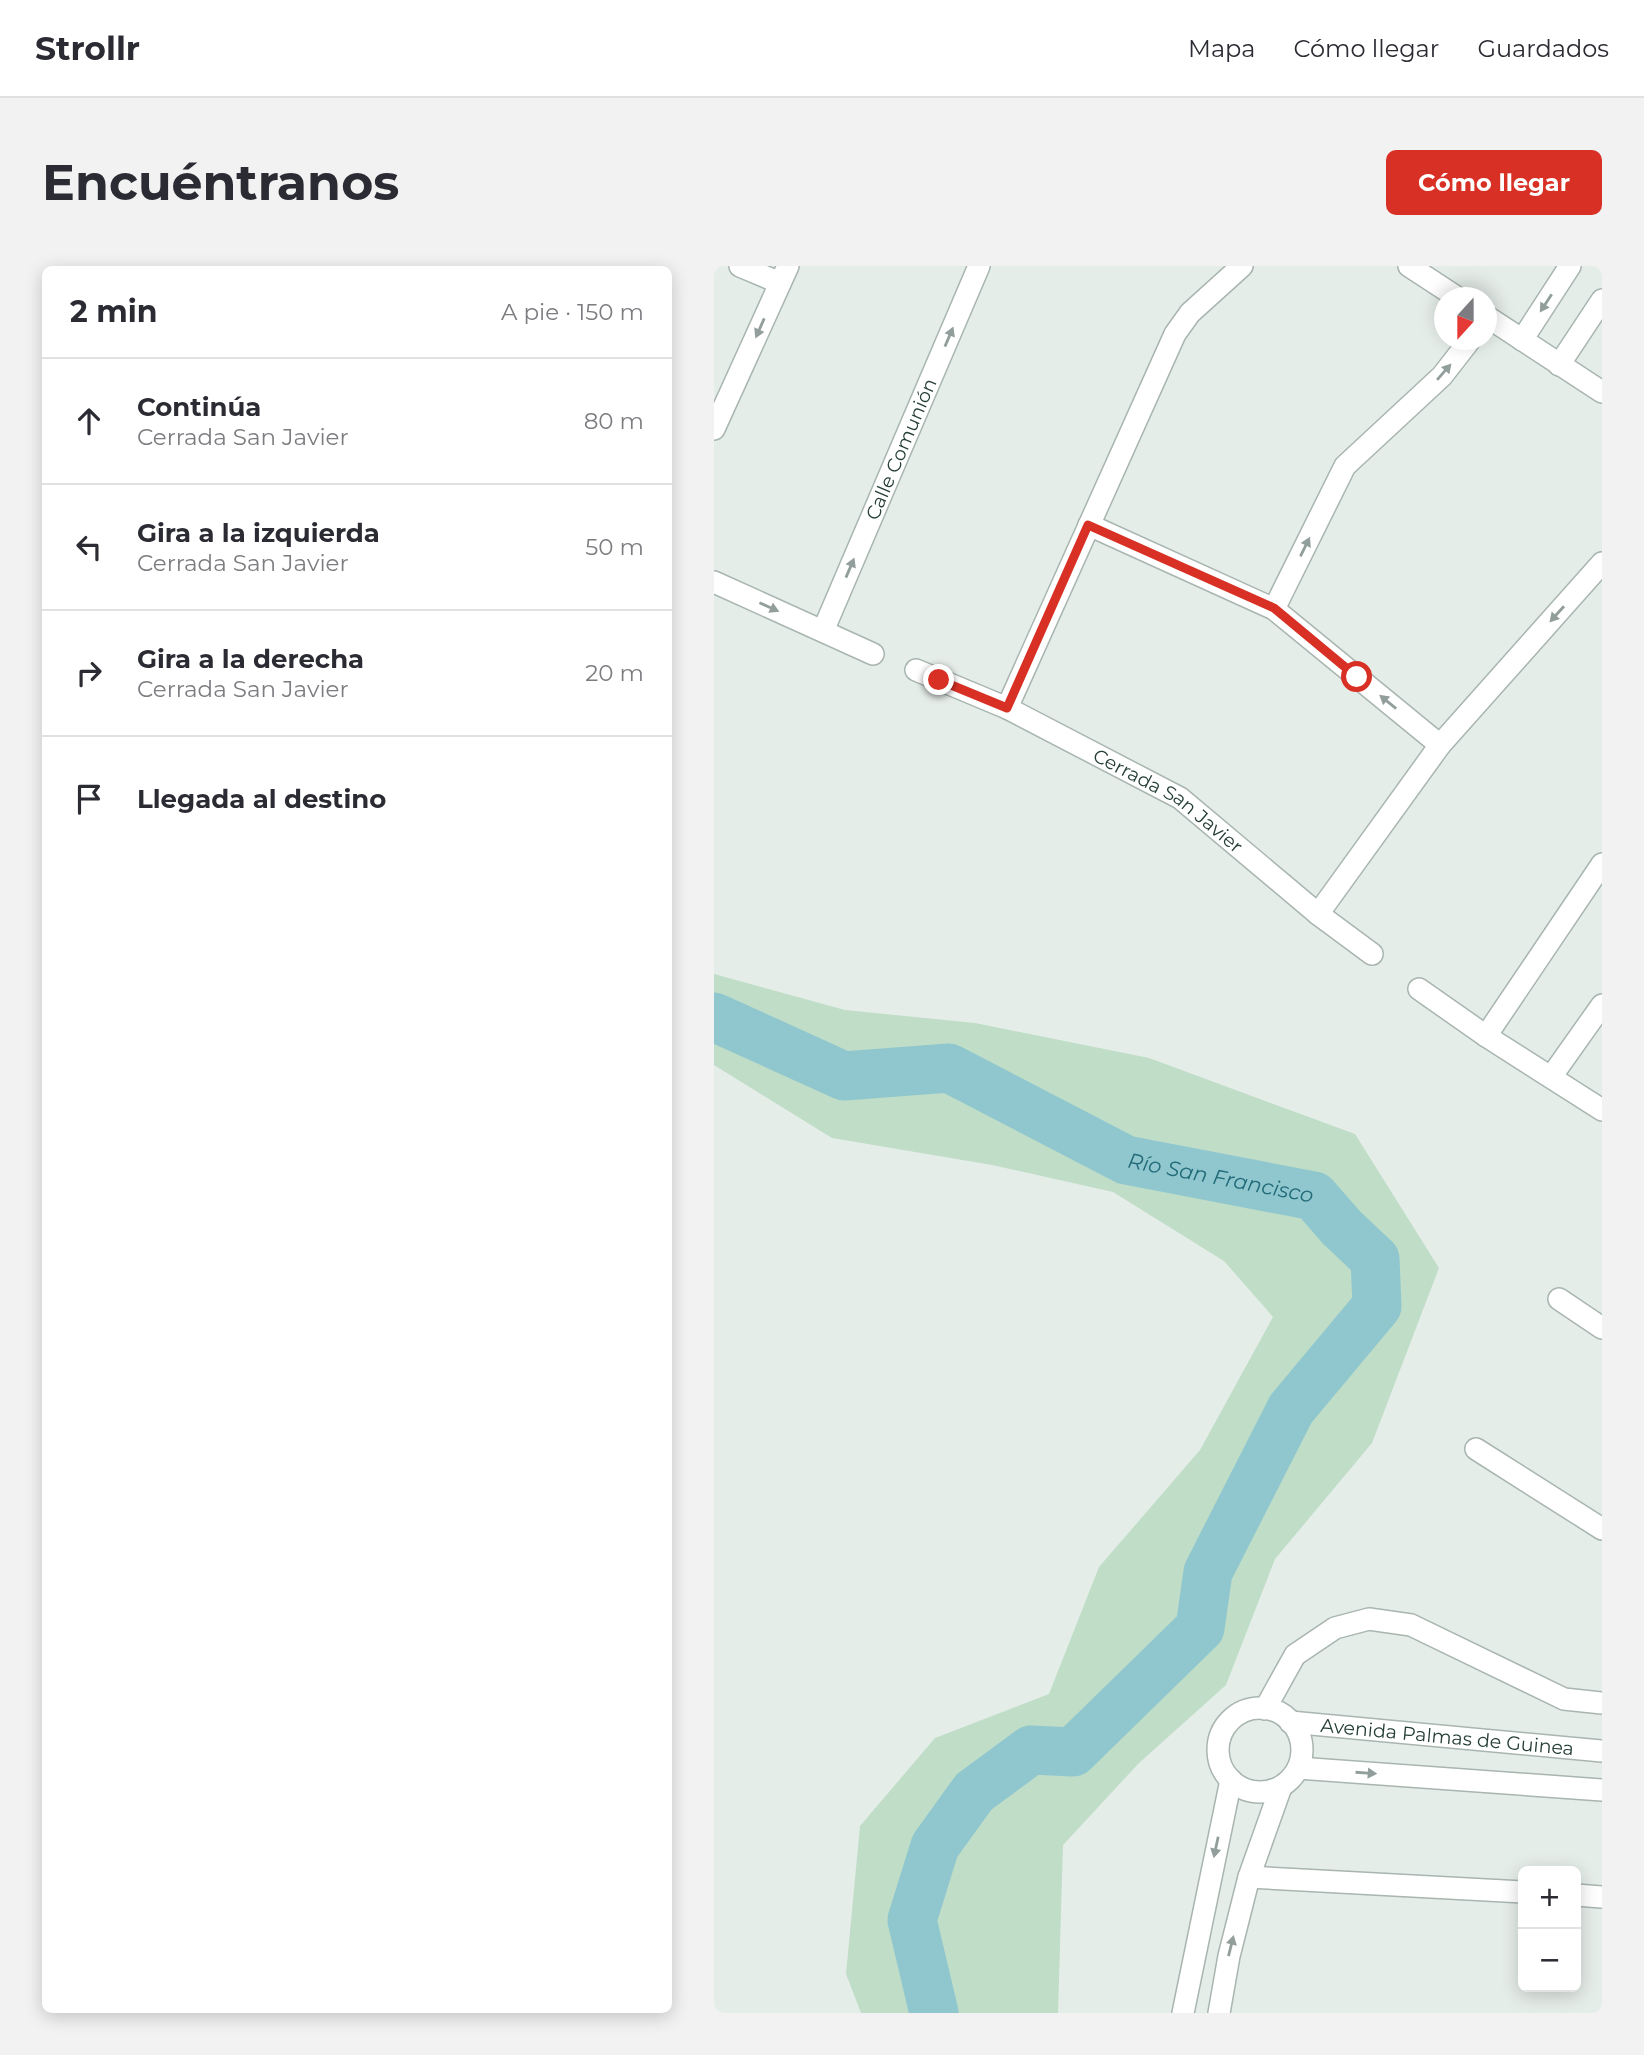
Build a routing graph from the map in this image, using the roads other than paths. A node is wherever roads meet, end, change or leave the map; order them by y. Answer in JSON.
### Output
{"nodes":[{"id":1,"x":740,"y":266,"type":"edge"},
{"id":2,"x":979,"y":266,"type":"edge"},
{"id":3,"x":1242,"y":266,"type":"edge"},
{"id":4,"x":1409,"y":266,"type":"edge"},
{"id":5,"x":1570,"y":266,"type":"edge"},
{"id":6,"x":784,"y":274,"type":"edge"},
{"id":7,"x":1441,"y":287,"type":"edge"},
{"id":8,"x":1602,"y":300,"type":"edge"},
{"id":9,"x":1497,"y":324,"type":"edge"},
{"id":10,"x":1522,"y":340,"type":"junction"},
{"id":11,"x":1462,"y":350,"type":"edge"},
{"id":12,"x":1559,"y":365,"type":"junction"},
{"id":13,"x":1602,"y":392,"type":"edge"},
{"id":14,"x":714,"y":429,"type":"edge"},
{"id":15,"x":1088,"y":525,"type":"junction"},
{"id":16,"x":1602,"y":563,"type":"edge"},
{"id":17,"x":714,"y":582,"type":"edge"},
{"id":18,"x":1274,"y":608,"type":"junction"},
{"id":19,"x":823,"y":631,"type":"junction"},
{"id":20,"x":873,"y":654,"type":"dead end"},
{"id":21,"x":916,"y":670,"type":"dead end"},
{"id":22,"x":1007,"y":708,"type":"junction"},
{"id":23,"x":1440,"y":745,"type":"junction"},
{"id":24,"x":1602,"y":864,"type":"edge"},
{"id":25,"x":1318,"y":914,"type":"junction"},
{"id":26,"x":1372,"y":954,"type":"dead end"},
{"id":27,"x":1419,"y":989,"type":"dead end"},
{"id":28,"x":1602,"y":1005,"type":"edge"},
{"id":29,"x":1486,"y":1036,"type":"junction"},
{"id":30,"x":1551,"y":1077,"type":"junction"},
{"id":31,"x":1602,"y":1110,"type":"edge"},
{"id":32,"x":1559,"y":1299,"type":"dead end"},
{"id":33,"x":1602,"y":1328,"type":"edge"},
{"id":34,"x":1476,"y":1449,"type":"dead end"},
{"id":35,"x":1602,"y":1529,"type":"edge"},
{"id":36,"x":1602,"y":1703,"type":"edge"},
{"id":37,"x":1265,"y":1709,"type":"junction"},
{"id":38,"x":1290,"y":1722,"type":"junction"},
{"id":39,"x":1602,"y":1751,"type":"edge"},
{"id":40,"x":1298,"y":1769,"type":"junction"},
{"id":41,"x":1231,"y":1780,"type":"junction"},
{"id":42,"x":1282,"y":1787,"type":"junction"},
{"id":43,"x":1602,"y":1790,"type":"edge"},
{"id":44,"x":1249,"y":1877,"type":"junction"},
{"id":45,"x":1518,"y":1892,"type":"edge"},
{"id":46,"x":1581,"y":1895,"type":"edge"},
{"id":47,"x":1602,"y":1897,"type":"edge"},
{"id":48,"x":1183,"y":2013,"type":"edge"},
{"id":49,"x":1219,"y":2013,"type":"edge"}],
"edges":[{"from":1,"to":6,"type":"street"},
{"from":19,"to":2,"type":"street","name":"Calle Comunión","one_way":true},
{"from":3,"to":15,"type":"street"},
{"from":4,"to":7,"type":"street"},
{"from":5,"to":10,"type":"street","one_way":true},
{"from":6,"to":14,"type":"street","one_way":true},
{"from":8,"to":12,"type":"street"},
{"from":9,"to":10,"type":"street"},
{"from":10,"to":12,"type":"street"},
{"from":18,"to":11,"type":"street","one_way":true},
{"from":12,"to":13,"type":"street"},
{"from":15,"to":18,"type":"street"},
{"from":15,"to":22,"type":"street"},
{"from":16,"to":23,"type":"street","one_way":true},
{"from":17,"to":19,"type":"street","one_way":true},
{"from":23,"to":18,"type":"street","one_way":true},
{"from":19,"to":20,"type":"street"},
{"from":21,"to":22,"type":"street","name":"Cerrada San Javier"},
{"from":22,"to":25,"type":"street","name":"Cerrada San Javier"},
{"from":23,"to":25,"type":"street"},
{"from":24,"to":29,"type":"street"},
{"from":25,"to":26,"type":"street","name":"Cerrada San Javier"},
{"from":27,"to":29,"type":"street"},
{"from":28,"to":30,"type":"street"},
{"from":29,"to":30,"type":"street"},
{"from":30,"to":31,"type":"street"},
{"from":32,"to":33,"type":"street"},
{"from":34,"to":35,"type":"street"},
{"from":36,"to":37,"type":"street"},
{"from":37,"to":38,"type":"street"},
{"from":37,"to":41,"type":"street"},
{"from":38,"to":39,"type":"street","name":"Avenida Palmas de Guinea"},
{"from":38,"to":40,"type":"street"},
{"from":40,"to":42,"type":"street"},
{"from":40,"to":43,"type":"street","one_way":true},
{"from":41,"to":42,"type":"street"},
{"from":41,"to":48,"type":"street","one_way":true},
{"from":42,"to":44,"type":"street"},
{"from":44,"to":45,"type":"street"},
{"from":49,"to":44,"type":"street","one_way":true},
{"from":46,"to":47,"type":"street"}]}
